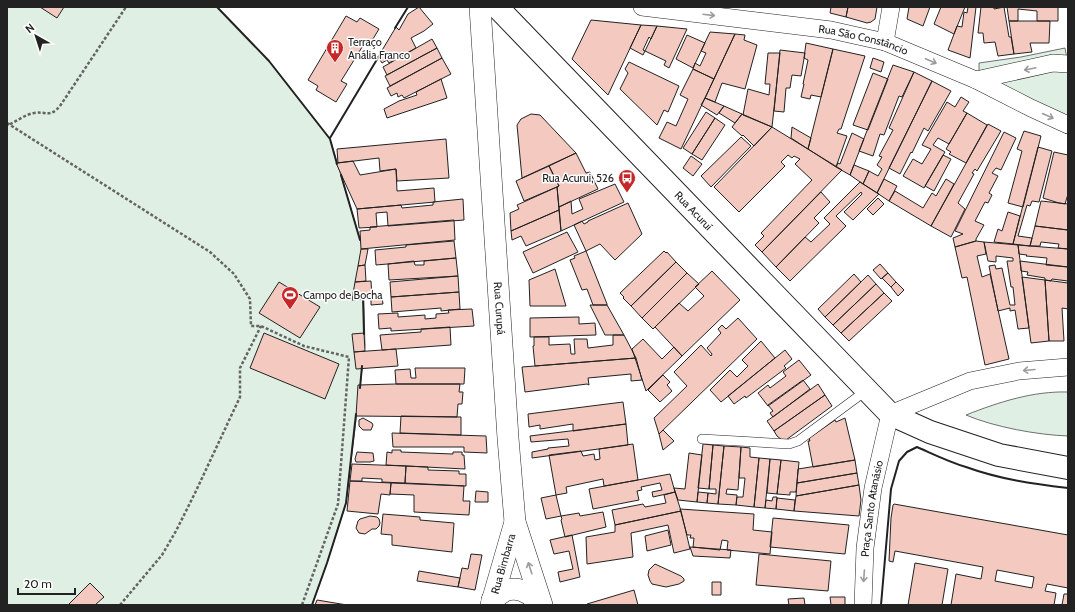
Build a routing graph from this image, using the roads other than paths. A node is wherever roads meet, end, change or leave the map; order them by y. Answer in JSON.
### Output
{"nodes":[{"id":1,"x":480,"y":7,"type":"edge"},
{"id":2,"x":497,"y":7,"type":"edge"},
{"id":3,"x":642,"y":7,"type":"edge"},
{"id":4,"x":890,"y":7,"type":"edge"},
{"id":5,"x":886,"y":42,"type":"junction"},
{"id":6,"x":1068,"y":64,"type":"edge"},
{"id":7,"x":976,"y":80,"type":"junction"},
{"id":8,"x":1068,"y":125,"type":"edge"},
{"id":9,"x":1068,"y":367,"type":"edge"},
{"id":10,"x":867,"y":390,"type":"junction"},
{"id":11,"x":890,"y":414,"type":"junction"},
{"id":12,"x":702,"y":439,"type":"dead end"},
{"id":13,"x":1068,"y":468,"type":"edge"},
{"id":14,"x":515,"y":522,"type":"junction"},
{"id":15,"x":491,"y":603,"type":"edge"},
{"id":16,"x":542,"y":605,"type":"edge"},
{"id":17,"x":863,"y":605,"type":"edge"}],
"edges":[{"from":1,"to":14,"type":"street","name":"Rua Curupá"},
{"from":2,"to":10,"type":"main road","name":"Rua Acuruí"},
{"from":3,"to":5,"type":"street","name":"Rua São Constâncio","one_way":true},
{"from":4,"to":5,"type":"street"},
{"from":5,"to":7,"type":"street","name":"Rua São Constâncio","one_way":true},
{"from":6,"to":7,"type":"street","one_way":true},
{"from":7,"to":8,"type":"street","name":"Rua São Constâncio","one_way":true},
{"from":9,"to":11,"type":"street","one_way":true},
{"from":10,"to":11,"type":"main road","name":"Rua Acuruí"},
{"from":10,"to":12,"type":"lane"},
{"from":11,"to":13,"type":"main road"},
{"from":11,"to":17,"type":"street","name":"Praça Santo Atanásio","one_way":true},
{"from":14,"to":15,"type":"street","name":"Rua Bimbarra"},
{"from":16,"to":14,"type":"street","name":"Rua Curupá","one_way":true},
{"from":15,"to":16,"type":"street"}]}
